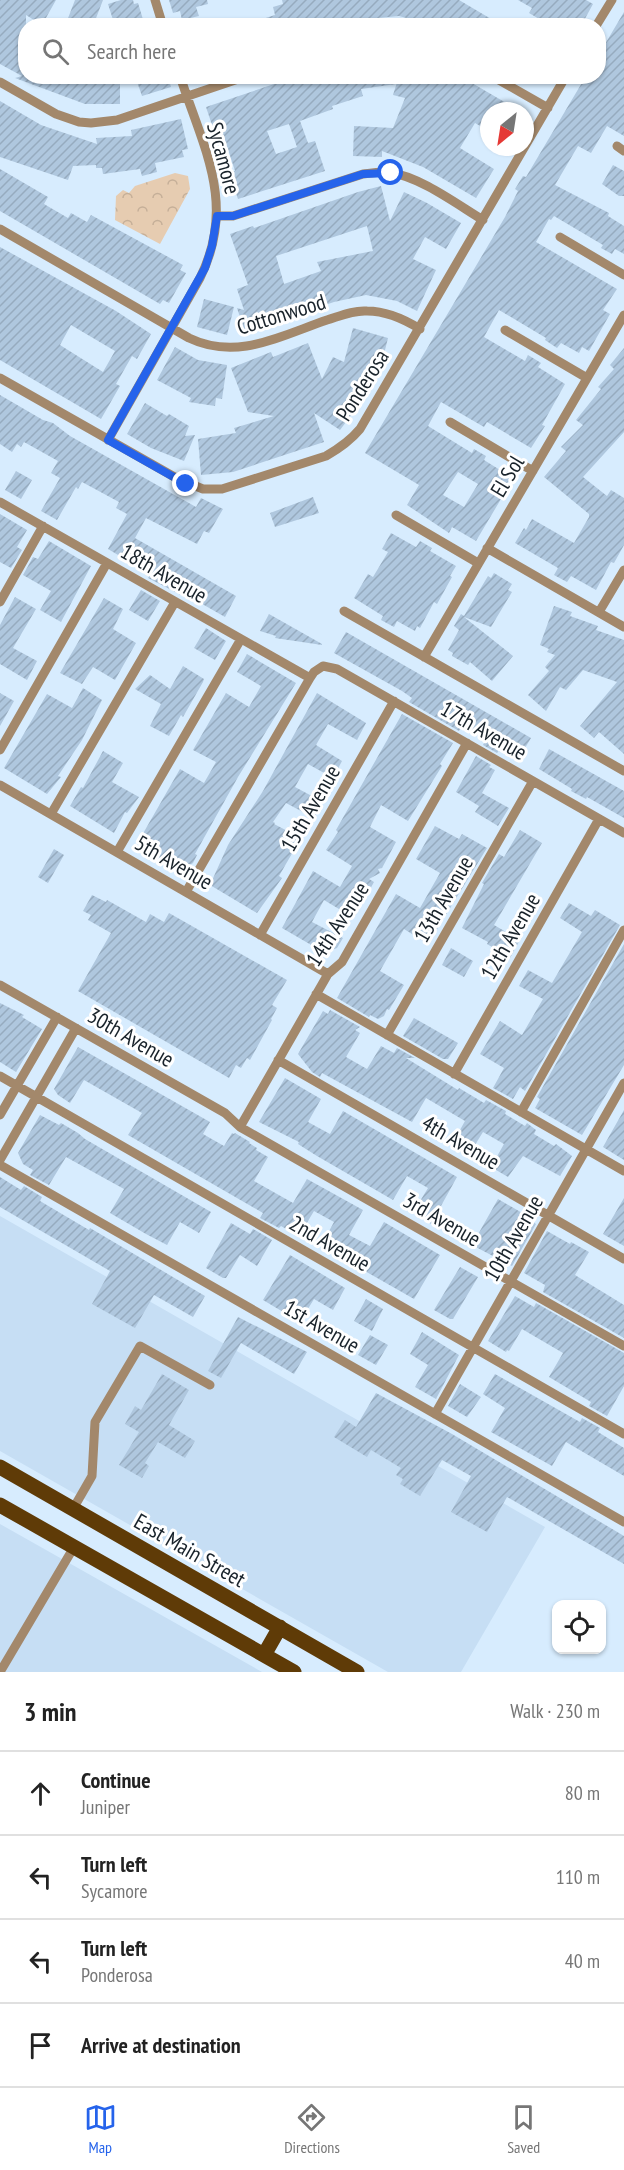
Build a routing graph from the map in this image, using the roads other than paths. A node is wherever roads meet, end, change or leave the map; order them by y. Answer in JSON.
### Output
{"nodes":[{"id":1,"x":154,"y":0,"type":"edge"},
{"id":2,"x":612,"y":0,"type":"edge"},
{"id":3,"x":160,"y":18,"type":"edge"},
{"id":4,"x":601,"y":18,"type":"edge"},
{"id":5,"x":0,"y":82,"type":"edge"},
{"id":6,"x":182,"y":84,"type":"edge"},
{"id":7,"x":223,"y":84,"type":"edge"},
{"id":8,"x":506,"y":84,"type":"edge"},
{"id":9,"x":562,"y":84,"type":"edge"},
{"id":10,"x":186,"y":96,"type":"junction"},
{"id":11,"x":548,"y":108,"type":"junction"},
{"id":12,"x":217,"y":216,"type":"junction"},
{"id":13,"x":483,"y":220,"type":"junction"},
{"id":14,"x":0,"y":229,"type":"edge"},
{"id":15,"x":560,"y":237,"type":"dead end"},
{"id":16,"x":624,"y":275,"type":"edge"},
{"id":17,"x":624,"y":315,"type":"edge"},
{"id":18,"x":171,"y":327,"type":"junction"},
{"id":19,"x":420,"y":328,"type":"junction"},
{"id":20,"x":505,"y":330,"type":"dead end"},
{"id":21,"x":0,"y":378,"type":"edge"},
{"id":22,"x":587,"y":378,"type":"junction"},
{"id":23,"x":450,"y":422,"type":"dead end"},
{"id":24,"x":108,"y":440,"type":"junction"},
{"id":25,"x":533,"y":471,"type":"junction"},
{"id":26,"x":0,"y":502,"type":"edge"},
{"id":27,"x":396,"y":515,"type":"dead end"},
{"id":28,"x":43,"y":526,"type":"junction"},
{"id":29,"x":487,"y":548,"type":"junction"},
{"id":30,"x":107,"y":563,"type":"junction"},
{"id":31,"x":478,"y":563,"type":"junction"},
{"id":32,"x":624,"y":570,"type":"edge"},
{"id":33,"x":0,"y":602,"type":"edge"},
{"id":34,"x":175,"y":602,"type":"junction"},
{"id":35,"x":344,"y":611,"type":"dead end"},
{"id":36,"x":599,"y":612,"type":"junction"},
{"id":37,"x":624,"y":627,"type":"edge"},
{"id":38,"x":241,"y":639,"type":"junction"},
{"id":39,"x":424,"y":657,"type":"junction"},
{"id":40,"x":310,"y":678,"type":"junction"},
{"id":41,"x":394,"y":701,"type":"junction"},
{"id":42,"x":467,"y":743,"type":"junction"},
{"id":43,"x":0,"y":750,"type":"edge"},
{"id":44,"x":624,"y":771,"type":"edge"},
{"id":45,"x":533,"y":781,"type":"junction"},
{"id":46,"x":0,"y":784,"type":"edge"},
{"id":47,"x":51,"y":814,"type":"junction"},
{"id":48,"x":599,"y":819,"type":"junction"},
{"id":49,"x":624,"y":833,"type":"edge"},
{"id":50,"x":117,"y":852,"type":"junction"},
{"id":51,"x":186,"y":892,"type":"junction"},
{"id":52,"x":624,"y":930,"type":"edge"},
{"id":53,"x":260,"y":934,"type":"junction"},
{"id":54,"x":328,"y":974,"type":"junction"},
{"id":55,"x":0,"y":985,"type":"edge"},
{"id":56,"x":316,"y":994,"type":"junction"},
{"id":57,"x":57,"y":1017,"type":"junction"},
{"id":58,"x":76,"y":1028,"type":"junction"},
{"id":59,"x":387,"y":1035,"type":"junction"},
{"id":60,"x":278,"y":1060,"type":"junction"},
{"id":61,"x":454,"y":1074,"type":"junction"},
{"id":62,"x":0,"y":1077,"type":"edge"},
{"id":63,"x":624,"y":1083,"type":"edge"},
{"id":64,"x":17,"y":1086,"type":"junction"},
{"id":65,"x":36,"y":1097,"type":"junction"},
{"id":66,"x":521,"y":1112,"type":"junction"},
{"id":67,"x":0,"y":1115,"type":"edge"},
{"id":68,"x":240,"y":1127,"type":"junction"},
{"id":69,"x":586,"y":1149,"type":"junction"},
{"id":70,"x":0,"y":1160,"type":"edge"},
{"id":71,"x":0,"y":1165,"type":"edge"},
{"id":72,"x":624,"y":1171,"type":"edge"},
{"id":73,"x":548,"y":1215,"type":"junction"},
{"id":74,"x":624,"y":1259,"type":"edge"},
{"id":75,"x":510,"y":1281,"type":"junction"},
{"id":76,"x":624,"y":1346,"type":"edge"},
{"id":77,"x":473,"y":1348,"type":"junction"},
{"id":78,"x":210,"y":1385,"type":"dead end"},
{"id":79,"x":435,"y":1414,"type":"junction"},
{"id":80,"x":624,"y":1434,"type":"edge"},
{"id":81,"x":0,"y":1467,"type":"edge"},
{"id":82,"x":0,"y":1505,"type":"edge"},
{"id":83,"x":73,"y":1509,"type":"junction"},
{"id":84,"x":624,"y":1522,"type":"edge"},
{"id":85,"x":74,"y":1547,"type":"junction"},
{"id":86,"x":280,"y":1627,"type":"junction"},
{"id":87,"x":264,"y":1654,"type":"junction"},
{"id":88,"x":0,"y":1672,"type":"edge"},
{"id":89,"x":294,"y":1672,"type":"edge"},
{"id":90,"x":357,"y":1672,"type":"edge"}],
"edges":[{"from":1,"to":3,"type":"lane"},
{"from":2,"to":4,"type":"lane"},
{"from":5,"to":10,"type":"lane"},
{"from":6,"to":10,"type":"lane","name":"Sycamore"},
{"from":7,"to":10,"type":"lane"},
{"from":8,"to":11,"type":"lane"},
{"from":9,"to":11,"type":"lane","name":"Ponderosa"},
{"from":10,"to":12,"type":"lane","name":"Sycamore"},
{"from":11,"to":13,"type":"lane","name":"Ponderosa"},
{"from":12,"to":13,"type":"lane"},
{"from":12,"to":18,"type":"lane","name":"Sycamore"},
{"from":13,"to":19,"type":"lane","name":"Ponderosa"},
{"from":14,"to":18,"type":"lane","name":"Cottonwood"},
{"from":15,"to":16,"type":"lane"},
{"from":17,"to":22,"type":"lane","name":"El Sol"},
{"from":18,"to":19,"type":"lane","name":"Cottonwood"},
{"from":18,"to":24,"type":"lane","name":"Sycamore"},
{"from":19,"to":24,"type":"lane","name":"Ponderosa"},
{"from":20,"to":22,"type":"lane"},
{"from":21,"to":24,"type":"lane","name":"Ponderosa"},
{"from":22,"to":25,"type":"lane","name":"El Sol"},
{"from":23,"to":25,"type":"lane"},
{"from":25,"to":29,"type":"lane","name":"El Sol"},
{"from":26,"to":28,"type":"lane","name":"18th Avenue"},
{"from":27,"to":31,"type":"lane"},
{"from":28,"to":30,"type":"lane","name":"18th Avenue"},
{"from":28,"to":33,"type":"lane"},
{"from":29,"to":31,"type":"lane","name":"El Sol"},
{"from":29,"to":36,"type":"lane"},
{"from":30,"to":34,"type":"lane","name":"18th Avenue"},
{"from":30,"to":43,"type":"lane"},
{"from":31,"to":39,"type":"lane","name":"El Sol"},
{"from":32,"to":36,"type":"lane"},
{"from":34,"to":38,"type":"lane","name":"18th Avenue"},
{"from":34,"to":47,"type":"lane"},
{"from":35,"to":39,"type":"lane"},
{"from":36,"to":37,"type":"lane"},
{"from":38,"to":40,"type":"lane","name":"18th Avenue"},
{"from":38,"to":50,"type":"lane"},
{"from":39,"to":44,"type":"lane"},
{"from":40,"to":41,"type":"lane","name":"17th Avenue"},
{"from":40,"to":51,"type":"lane"},
{"from":41,"to":42,"type":"lane","name":"17th Avenue"},
{"from":41,"to":53,"type":"lane","name":"15th Avenue"},
{"from":42,"to":45,"type":"lane","name":"17th Avenue"},
{"from":42,"to":54,"type":"lane","name":"14th Avenue"},
{"from":45,"to":48,"type":"lane","name":"17th Avenue"},
{"from":45,"to":59,"type":"lane","name":"13th Avenue"},
{"from":46,"to":47,"type":"lane","name":"5th Avenue"},
{"from":47,"to":50,"type":"lane","name":"5th Avenue"},
{"from":48,"to":49,"type":"lane","name":"17th Avenue"},
{"from":48,"to":61,"type":"lane","name":"12th Avenue"},
{"from":50,"to":51,"type":"lane","name":"5th Avenue"},
{"from":51,"to":53,"type":"lane","name":"5th Avenue"},
{"from":52,"to":66,"type":"lane"},
{"from":53,"to":54,"type":"lane","name":"5th Avenue"},
{"from":54,"to":56,"type":"lane","name":"14th Avenue"},
{"from":55,"to":57,"type":"lane","name":"30th Avenue"},
{"from":56,"to":59,"type":"lane"},
{"from":56,"to":60,"type":"lane","name":"14th Avenue"},
{"from":57,"to":58,"type":"lane","name":"30th Avenue"},
{"from":57,"to":64,"type":"lane"},
{"from":58,"to":65,"type":"lane"},
{"from":58,"to":68,"type":"lane","name":"30th Avenue"},
{"from":59,"to":61,"type":"lane"},
{"from":60,"to":68,"type":"lane","name":"14th Avenue"},
{"from":60,"to":73,"type":"lane","name":"4th Avenue"},
{"from":61,"to":66,"type":"lane"},
{"from":62,"to":64,"type":"lane","name":"2nd Avenue"},
{"from":63,"to":69,"type":"lane","name":"10th Avenue"},
{"from":64,"to":65,"type":"lane","name":"2nd Avenue"},
{"from":64,"to":67,"type":"lane"},
{"from":65,"to":70,"type":"lane"},
{"from":65,"to":77,"type":"lane","name":"2nd Avenue"},
{"from":66,"to":69,"type":"lane"},
{"from":68,"to":75,"type":"lane","name":"3rd Avenue"},
{"from":69,"to":72,"type":"lane"},
{"from":69,"to":73,"type":"lane","name":"10th Avenue"},
{"from":71,"to":79,"type":"lane","name":"1st Avenue"},
{"from":73,"to":74,"type":"lane","name":"4th Avenue"},
{"from":73,"to":75,"type":"lane","name":"10th Avenue"},
{"from":75,"to":76,"type":"lane","name":"3rd Avenue"},
{"from":75,"to":77,"type":"lane","name":"10th Avenue"},
{"from":77,"to":79,"type":"lane","name":"10th Avenue"},
{"from":77,"to":80,"type":"lane","name":"2nd Avenue"},
{"from":78,"to":83,"type":"lane"},
{"from":79,"to":84,"type":"lane","name":"1st Avenue"},
{"from":81,"to":83,"type":"main road","name":"East Main Street"},
{"from":82,"to":85,"type":"main road"},
{"from":83,"to":86,"type":"main road","name":"East Main Street"},
{"from":85,"to":87,"type":"main road"},
{"from":85,"to":88,"type":"lane"},
{"from":86,"to":87,"type":"main road"},
{"from":86,"to":90,"type":"main road","name":"East Main Street"},
{"from":87,"to":89,"type":"main road"}]}
